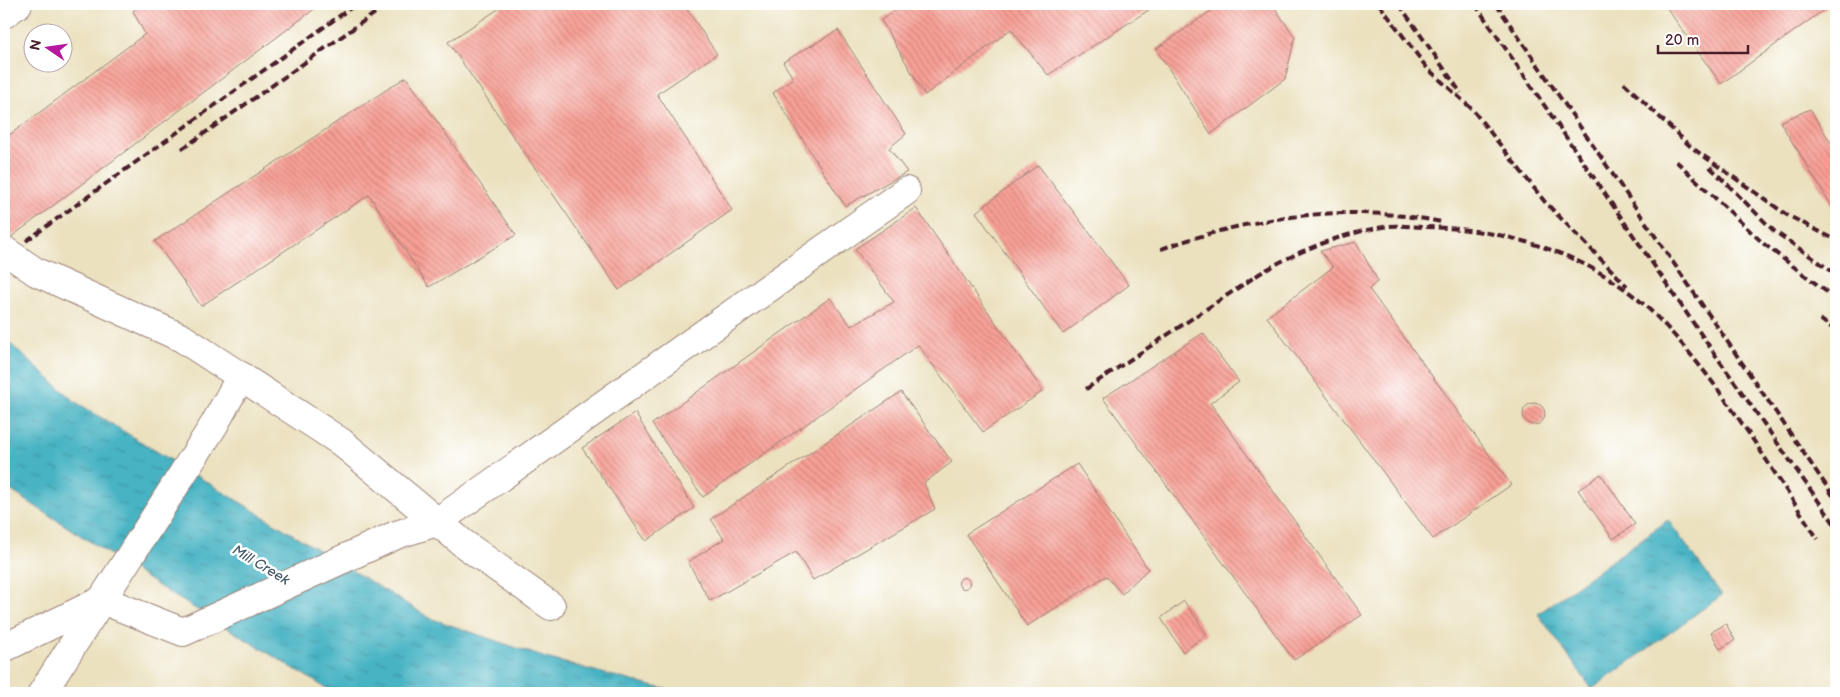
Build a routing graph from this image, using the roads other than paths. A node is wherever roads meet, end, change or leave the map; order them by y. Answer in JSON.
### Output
{"nodes":[{"id":1,"x":18,"y":4,"type":"edge"},
{"id":2,"x":4,"y":14,"type":"edge"},
{"id":3,"x":906,"y":191,"type":"dead end"},
{"id":4,"x":4,"y":250,"type":"edge"},
{"id":5,"x":241,"y":376,"type":"junction"},
{"id":6,"x":437,"y":522,"type":"junction"},
{"id":7,"x":102,"y":600,"type":"junction"},
{"id":8,"x":551,"y":606,"type":"dead end"},
{"id":9,"x":4,"y":648,"type":"edge"},
{"id":10,"x":42,"y":693,"type":"edge"}],
"edges":[{"from":1,"to":2,"type":"lane"},
{"from":3,"to":6,"type":"lane"},
{"from":4,"to":5,"type":"lane"},
{"from":5,"to":6,"type":"lane"},
{"from":5,"to":7,"type":"lane"},
{"from":6,"to":7,"type":"lane"},
{"from":6,"to":8,"type":"lane"},
{"from":7,"to":9,"type":"lane"},
{"from":7,"to":10,"type":"lane"}]}
